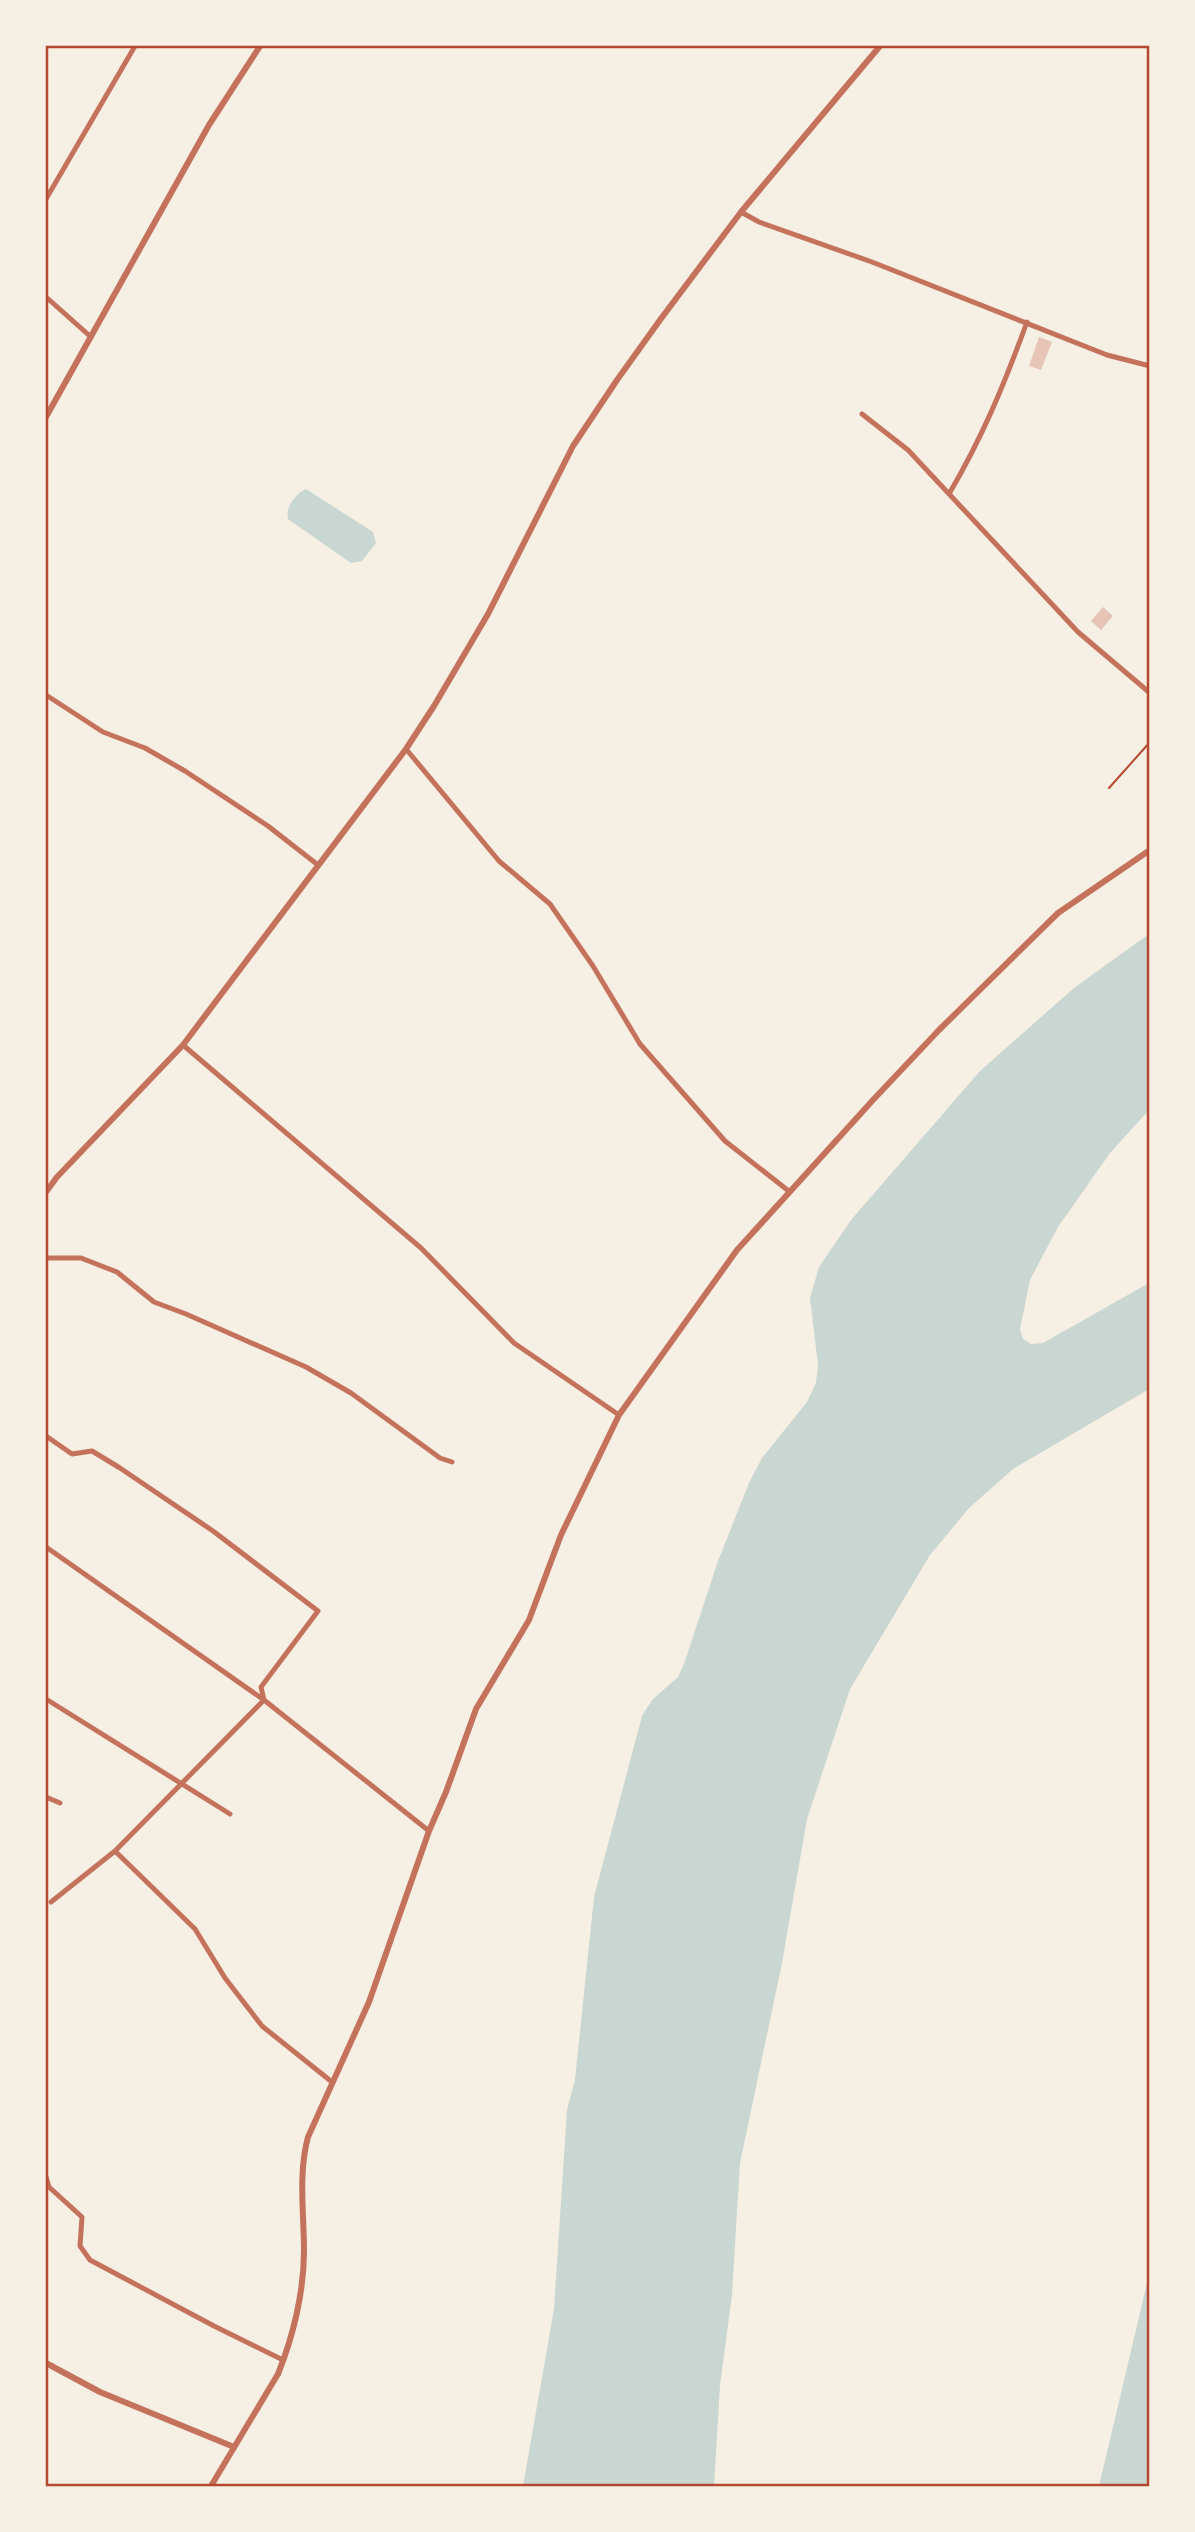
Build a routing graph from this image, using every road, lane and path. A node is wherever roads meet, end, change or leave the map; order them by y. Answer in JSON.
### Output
{"nodes":[{"id":1,"x":135,"y":46,"type":"edge"},
{"id":2,"x":260,"y":46,"type":"edge"},
{"id":3,"x":880,"y":46,"type":"edge"},
{"id":4,"x":46,"y":199,"type":"edge"},
{"id":5,"x":741,"y":212,"type":"junction"},
{"id":6,"x":46,"y":297,"type":"edge"},
{"id":7,"x":1027,"y":322,"type":"junction"},
{"id":8,"x":91,"y":337,"type":"junction"},
{"id":9,"x":1150,"y":366,"type":"edge"},
{"id":10,"x":862,"y":414,"type":"dead end"},
{"id":11,"x":46,"y":417,"type":"edge"},
{"id":12,"x":950,"y":494,"type":"junction"},
{"id":13,"x":1150,"y":693,"type":"edge"},
{"id":14,"x":46,"y":695,"type":"edge"},
{"id":15,"x":1150,"y":741,"type":"edge"},
{"id":16,"x":406,"y":749,"type":"junction"},
{"id":17,"x":1109,"y":788,"type":"dead end"},
{"id":18,"x":1150,"y":850,"type":"edge"},
{"id":19,"x":318,"y":865,"type":"junction"},
{"id":20,"x":183,"y":1045,"type":"junction"},
{"id":21,"x":46,"y":1192,"type":"edge"},
{"id":22,"x":790,"y":1192,"type":"junction"},
{"id":23,"x":46,"y":1258,"type":"edge"},
{"id":24,"x":619,"y":1415,"type":"junction"},
{"id":25,"x":46,"y":1436,"type":"edge"},
{"id":26,"x":452,"y":1462,"type":"dead end"},
{"id":27,"x":46,"y":1547,"type":"edge"},
{"id":28,"x":46,"y":1699,"type":"edge"},
{"id":29,"x":264,"y":1700,"type":"junction"},
{"id":30,"x":181,"y":1784,"type":"junction"},
{"id":31,"x":46,"y":1797,"type":"edge"},
{"id":32,"x":60,"y":1803,"type":"dead end"},
{"id":33,"x":230,"y":1814,"type":"dead end"},
{"id":34,"x":429,"y":1831,"type":"junction"},
{"id":35,"x":115,"y":1852,"type":"junction"},
{"id":36,"x":51,"y":1902,"type":"dead end"},
{"id":37,"x":332,"y":2082,"type":"junction"},
{"id":38,"x":46,"y":2177,"type":"edge"},
{"id":39,"x":284,"y":2360,"type":"junction"},
{"id":40,"x":46,"y":2363,"type":"edge"},
{"id":41,"x":234,"y":2447,"type":"junction"},
{"id":42,"x":211,"y":2487,"type":"edge"}],
"edges":[{"from":1,"to":4,"type":"street"},
{"from":2,"to":8,"type":"street"},
{"from":3,"to":5,"type":"street"},
{"from":5,"to":7,"type":"street"},
{"from":5,"to":16,"type":"street"},
{"from":6,"to":8,"type":"street"},
{"from":7,"to":9,"type":"street"},
{"from":7,"to":12,"type":"street"},
{"from":8,"to":11,"type":"street"},
{"from":10,"to":12,"type":"street"},
{"from":12,"to":13,"type":"street"},
{"from":14,"to":19,"type":"street"},
{"from":15,"to":17,"type":"path"},
{"from":16,"to":19,"type":"street"},
{"from":16,"to":22,"type":"street"},
{"from":18,"to":22,"type":"street"},
{"from":19,"to":20,"type":"street"},
{"from":20,"to":21,"type":"street"},
{"from":20,"to":24,"type":"street"},
{"from":22,"to":24,"type":"street"},
{"from":23,"to":26,"type":"street"},
{"from":24,"to":34,"type":"street"},
{"from":25,"to":29,"type":"street"},
{"from":27,"to":29,"type":"street"},
{"from":28,"to":30,"type":"street"},
{"from":29,"to":30,"type":"street"},
{"from":29,"to":34,"type":"street"},
{"from":30,"to":33,"type":"street"},
{"from":30,"to":35,"type":"street"},
{"from":31,"to":32,"type":"street"},
{"from":34,"to":37,"type":"street"},
{"from":35,"to":36,"type":"street"},
{"from":35,"to":37,"type":"street"},
{"from":37,"to":39,"type":"street"},
{"from":38,"to":39,"type":"street"},
{"from":39,"to":41,"type":"street"},
{"from":40,"to":41,"type":"street"},
{"from":41,"to":42,"type":"street"}]}
